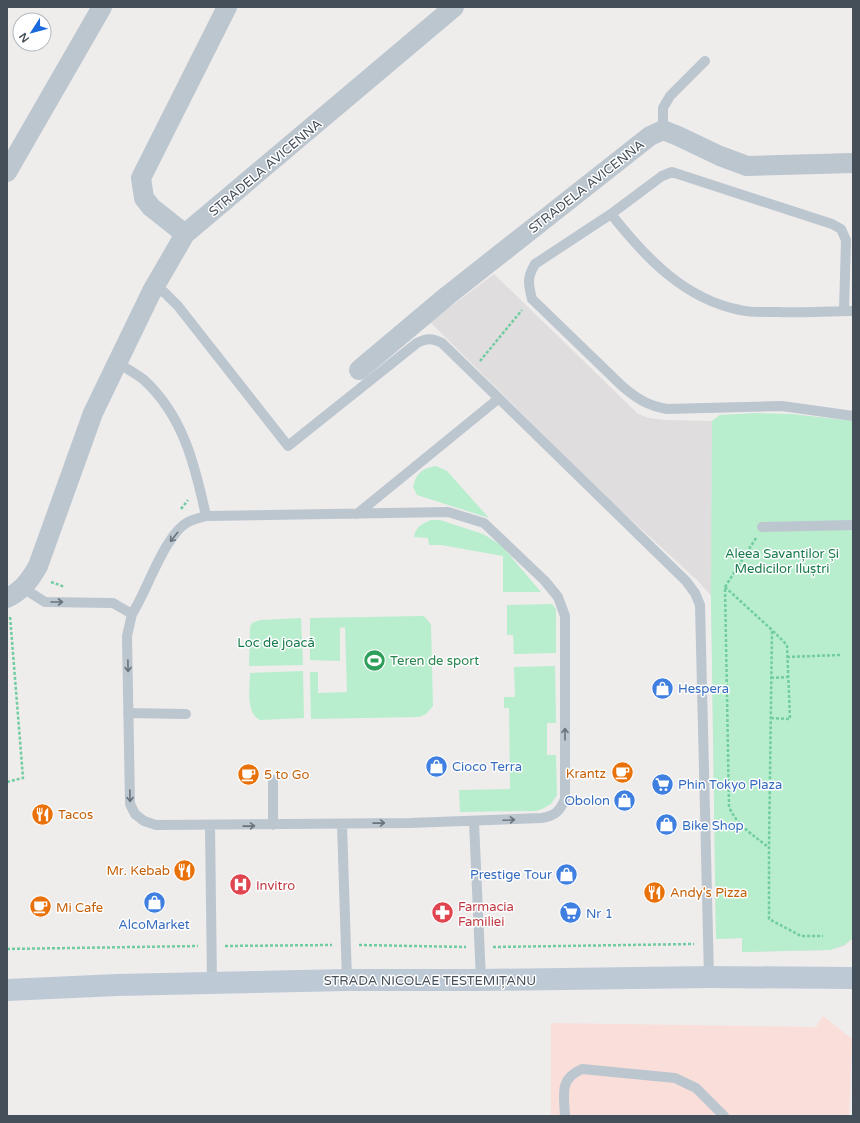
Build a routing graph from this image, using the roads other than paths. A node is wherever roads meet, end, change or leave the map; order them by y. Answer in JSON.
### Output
{"nodes":[{"id":1,"x":102,"y":7,"type":"edge"},
{"id":2,"x":227,"y":7,"type":"edge"},
{"id":3,"x":454,"y":7,"type":"edge"},
{"id":4,"x":705,"y":61,"type":"dead end"},
{"id":5,"x":663,"y":130,"type":"junction"},
{"id":6,"x":853,"y":163,"type":"edge"},
{"id":7,"x":7,"y":172,"type":"edge"},
{"id":8,"x":611,"y":214,"type":"junction"},
{"id":9,"x":185,"y":234,"type":"junction"},
{"id":10,"x":152,"y":291,"type":"junction"},
{"id":11,"x":848,"y":311,"type":"edge"},
{"id":12,"x":117,"y":362,"type":"junction"},
{"id":13,"x":359,"y":370,"type":"dead end"},
{"id":14,"x":498,"y":399,"type":"junction"},
{"id":15,"x":853,"y":416,"type":"edge"},
{"id":16,"x":357,"y":514,"type":"junction"},
{"id":17,"x":206,"y":516,"type":"junction"},
{"id":18,"x":853,"y":525,"type":"edge"},
{"id":19,"x":762,"y":527,"type":"road end"},
{"id":20,"x":13,"y":599,"type":"edge"},
{"id":21,"x":132,"y":614,"type":"junction"},
{"id":22,"x":128,"y":713,"type":"junction"},
{"id":23,"x":186,"y":714,"type":"dead end"},
{"id":24,"x":273,"y":780,"type":"dead end"},
{"id":25,"x":474,"y":822,"type":"junction"},
{"id":26,"x":342,"y":824,"type":"junction"},
{"id":27,"x":273,"y":825,"type":"junction"},
{"id":28,"x":210,"y":826,"type":"junction"},
{"id":29,"x":710,"y":977,"type":"junction"},
{"id":30,"x":853,"y":978,"type":"edge"},
{"id":31,"x":347,"y":980,"type":"junction"},
{"id":32,"x":481,"y":980,"type":"junction"},
{"id":33,"x":212,"y":983,"type":"junction"},
{"id":34,"x":7,"y":990,"type":"edge"},
{"id":35,"x":565,"y":1116,"type":"edge"},
{"id":36,"x":724,"y":1116,"type":"edge"}],
"edges":[{"from":1,"to":7,"type":"street"},
{"from":2,"to":9,"type":"street"},
{"from":3,"to":9,"type":"street","name":"STRADELA AVICENNA"},
{"from":4,"to":5,"type":"lane"},
{"from":5,"to":6,"type":"street"},
{"from":5,"to":13,"type":"street","name":"STRADELA AVICENNA"},
{"from":8,"to":11,"type":"lane"},
{"from":8,"to":11,"type":"lane"},
{"from":8,"to":15,"type":"lane"},
{"from":9,"to":10,"type":"street"},
{"from":10,"to":12,"type":"street"},
{"from":10,"to":14,"type":"lane"},
{"from":12,"to":17,"type":"lane"},
{"from":12,"to":20,"type":"street"},
{"from":14,"to":16,"type":"lane"},
{"from":14,"to":29,"type":"lane"},
{"from":16,"to":17,"type":"lane"},
{"from":25,"to":16,"type":"lane","one_way":true},
{"from":17,"to":21,"type":"lane","one_way":true},
{"from":18,"to":19,"type":"lane"},
{"from":20,"to":21,"type":"lane","one_way":true},
{"from":21,"to":22,"type":"lane","one_way":true},
{"from":22,"to":23,"type":"lane"},
{"from":22,"to":28,"type":"lane","one_way":true},
{"from":24,"to":27,"type":"lane"},
{"from":26,"to":25,"type":"lane","one_way":true},
{"from":25,"to":32,"type":"lane"},
{"from":26,"to":27,"type":"lane"},
{"from":26,"to":31,"type":"lane"},
{"from":28,"to":27,"type":"lane","one_way":true},
{"from":28,"to":33,"type":"lane"},
{"from":29,"to":30,"type":"main road","name":"STRADA NICOLAE TESTEMIȚANU"},
{"from":29,"to":32,"type":"main road","name":"STRADA NICOLAE TESTEMIȚANU"},
{"from":31,"to":32,"type":"main road","name":"STRADA NICOLAE TESTEMIȚANU"},
{"from":31,"to":33,"type":"main road","name":"STRADA NICOLAE TESTEMIȚANU"},
{"from":33,"to":34,"type":"main road","name":"STRADA NICOLAE TESTEMIȚANU"},
{"from":35,"to":36,"type":"lane"}]}
